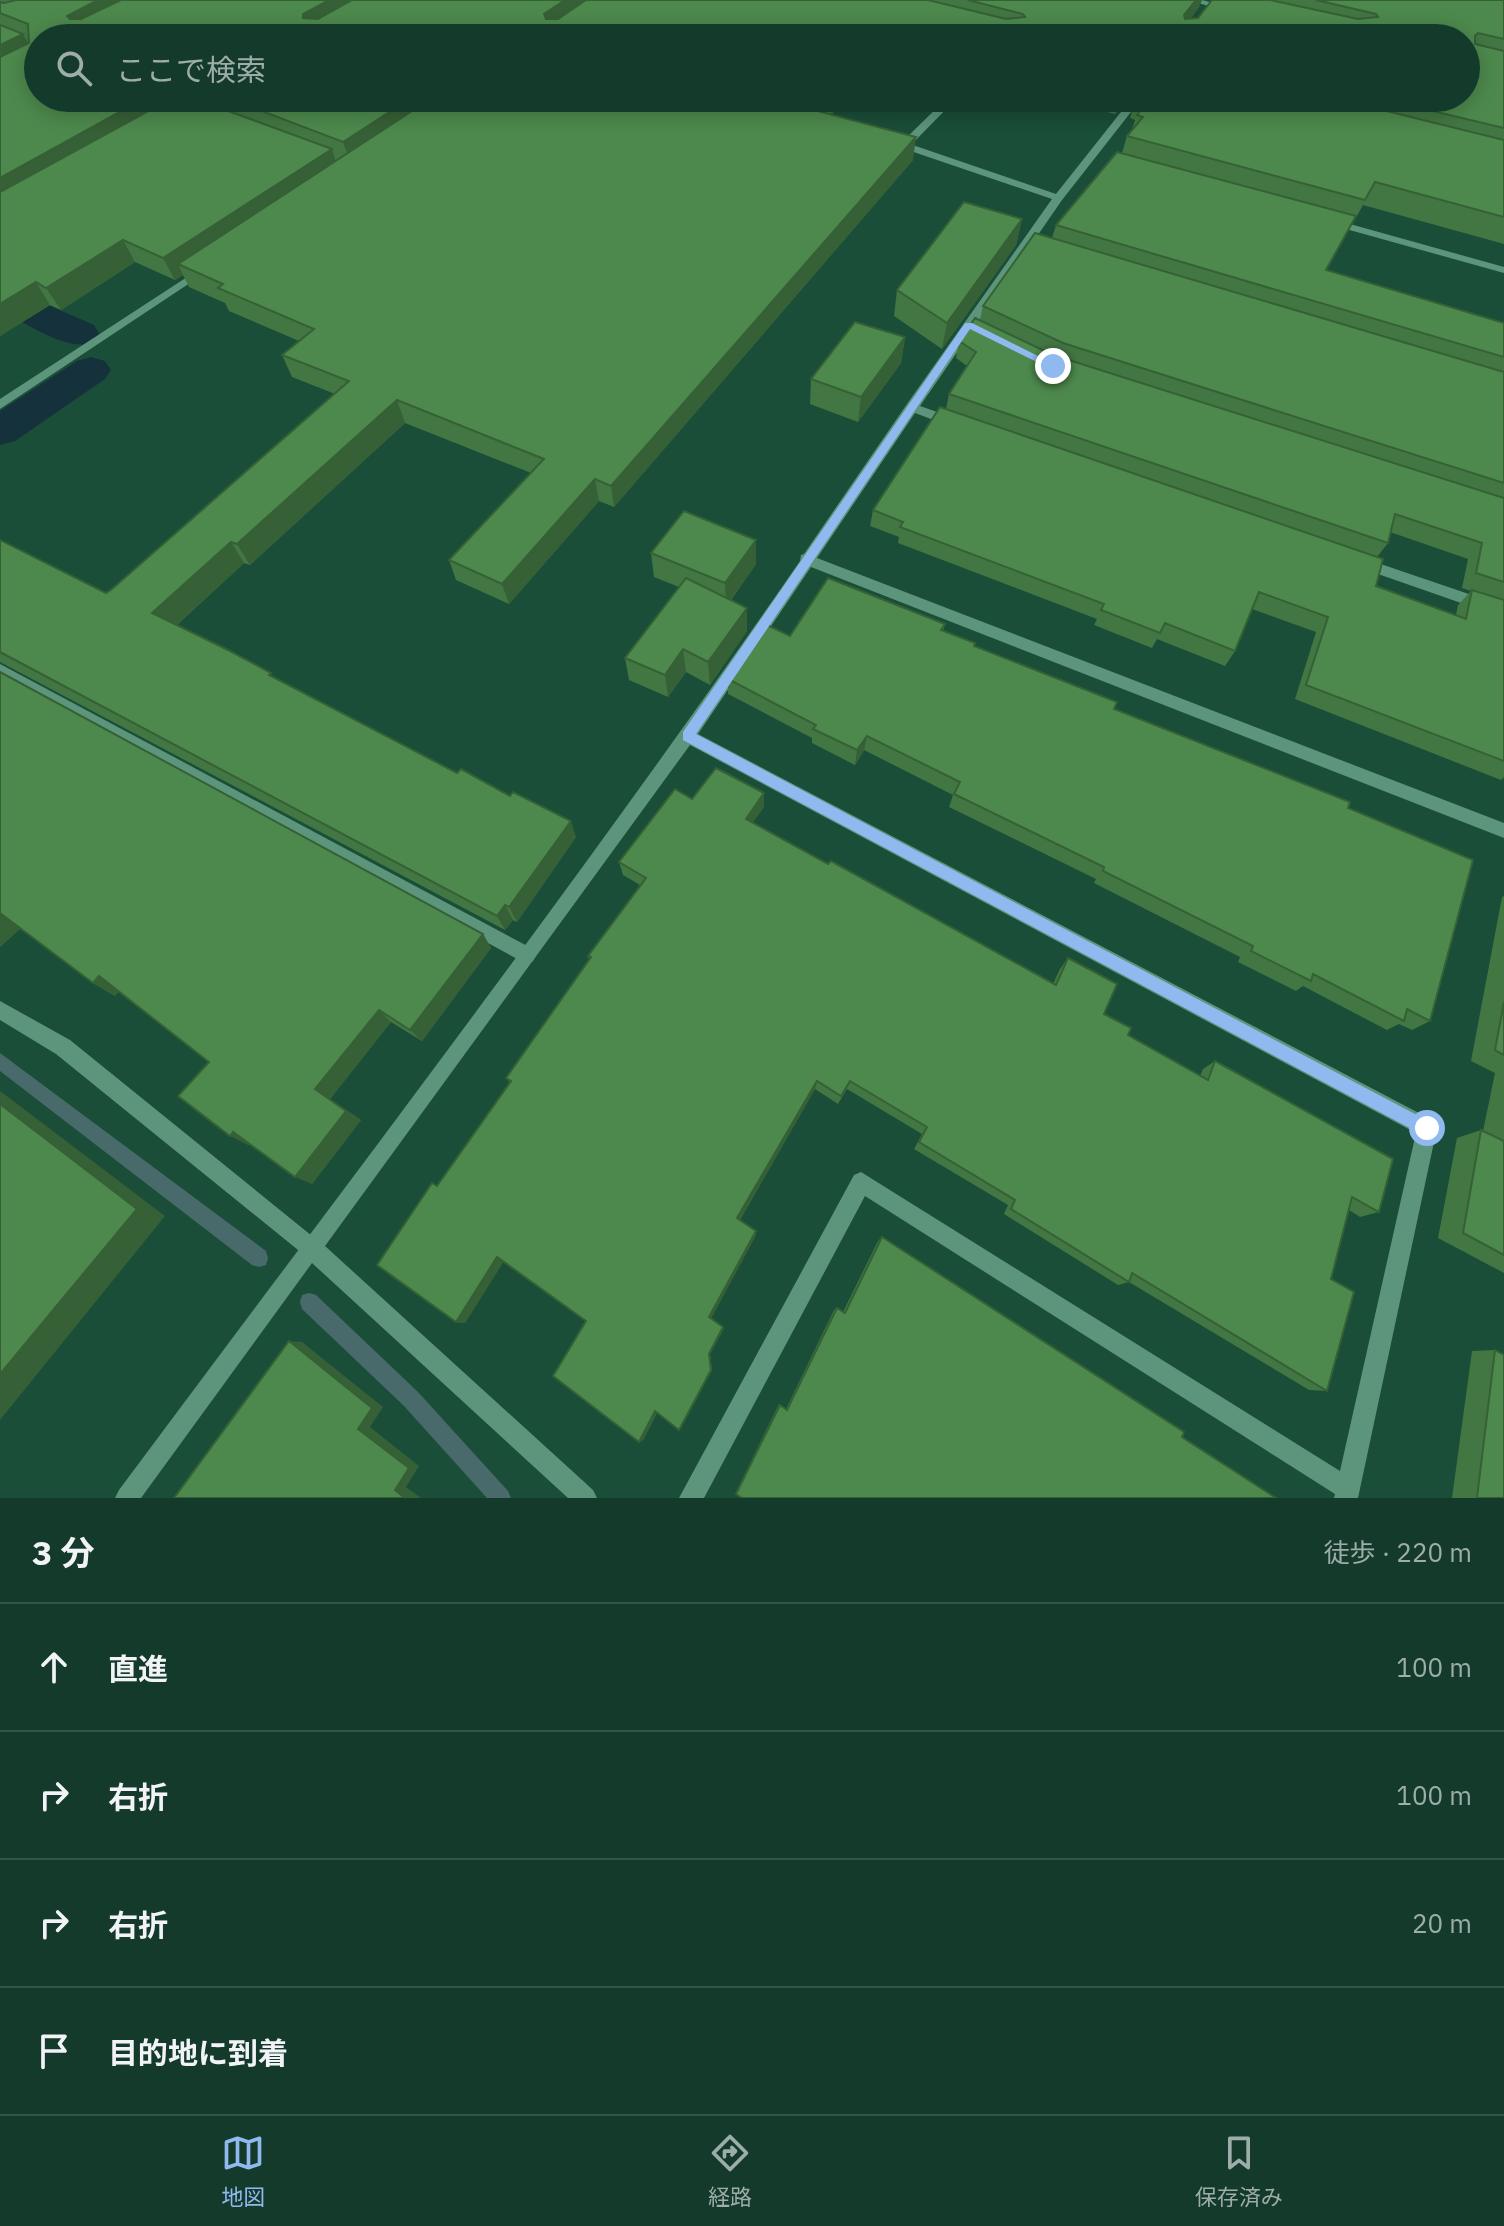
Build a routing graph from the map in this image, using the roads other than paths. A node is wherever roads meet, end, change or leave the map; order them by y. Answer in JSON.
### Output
{"nodes":[{"id":1,"x":1191,"y":0,"type":"edge"},
{"id":2,"x":1211,"y":2,"type":"edge"},
{"id":3,"x":1240,"y":11,"type":"edge"},
{"id":4,"x":1201,"y":16,"type":"edge"},
{"id":5,"x":938,"y":112,"type":"edge"},
{"id":6,"x":1128,"y":112,"type":"edge"},
{"id":7,"x":891,"y":141,"type":"edge"},
{"id":8,"x":905,"y":145,"type":"junction"},
{"id":9,"x":1058,"y":198,"type":"junction"},
{"id":10,"x":1320,"y":219,"type":"edge"},
{"id":11,"x":220,"y":259,"type":"edge"},
{"id":12,"x":1504,"y":270,"type":"edge"},
{"id":13,"x":0,"y":405,"type":"edge"},
{"id":14,"x":911,"y":407,"type":"junction"},
{"id":15,"x":971,"y":428,"type":"edge"},
{"id":16,"x":806,"y":559,"type":"junction"},
{"id":17,"x":1356,"y":561,"type":"edge"},
{"id":18,"x":1504,"y":612,"type":"edge"},
{"id":19,"x":0,"y":670,"type":"edge"},
{"id":20,"x":688,"y":736,"type":"junction"},
{"id":21,"x":1504,"y":831,"type":"edge"},
{"id":22,"x":527,"y":955,"type":"junction"},
{"id":23,"x":0,"y":1010,"type":"edge"},
{"id":24,"x":310,"y":1247,"type":"junction"},
{"id":25,"x":1347,"y":1494,"type":"edge"},
{"id":26,"x":127,"y":1498,"type":"edge"},
{"id":27,"x":585,"y":1498,"type":"edge"},
{"id":28,"x":691,"y":1498,"type":"edge"}],
"edges":[{"from":1,"to":2,"type":"street"},
{"from":2,"to":3,"type":"street"},
{"from":2,"to":4,"type":"street"},
{"from":5,"to":8,"type":"street"},
{"from":6,"to":9,"type":"street"},
{"from":7,"to":8,"type":"street"},
{"from":8,"to":9,"type":"street"},
{"from":9,"to":14,"type":"street"},
{"from":10,"to":12,"type":"street"},
{"from":11,"to":13,"type":"street"},
{"from":14,"to":15,"type":"street"},
{"from":14,"to":16,"type":"street"},
{"from":16,"to":20,"type":"street"},
{"from":16,"to":21,"type":"street"},
{"from":17,"to":18,"type":"street"},
{"from":19,"to":22,"type":"street"},
{"from":20,"to":22,"type":"street"},
{"from":20,"to":25,"type":"street"},
{"from":22,"to":24,"type":"street"},
{"from":23,"to":24,"type":"street"},
{"from":24,"to":26,"type":"street"},
{"from":24,"to":27,"type":"street"},
{"from":25,"to":28,"type":"street"}]}
